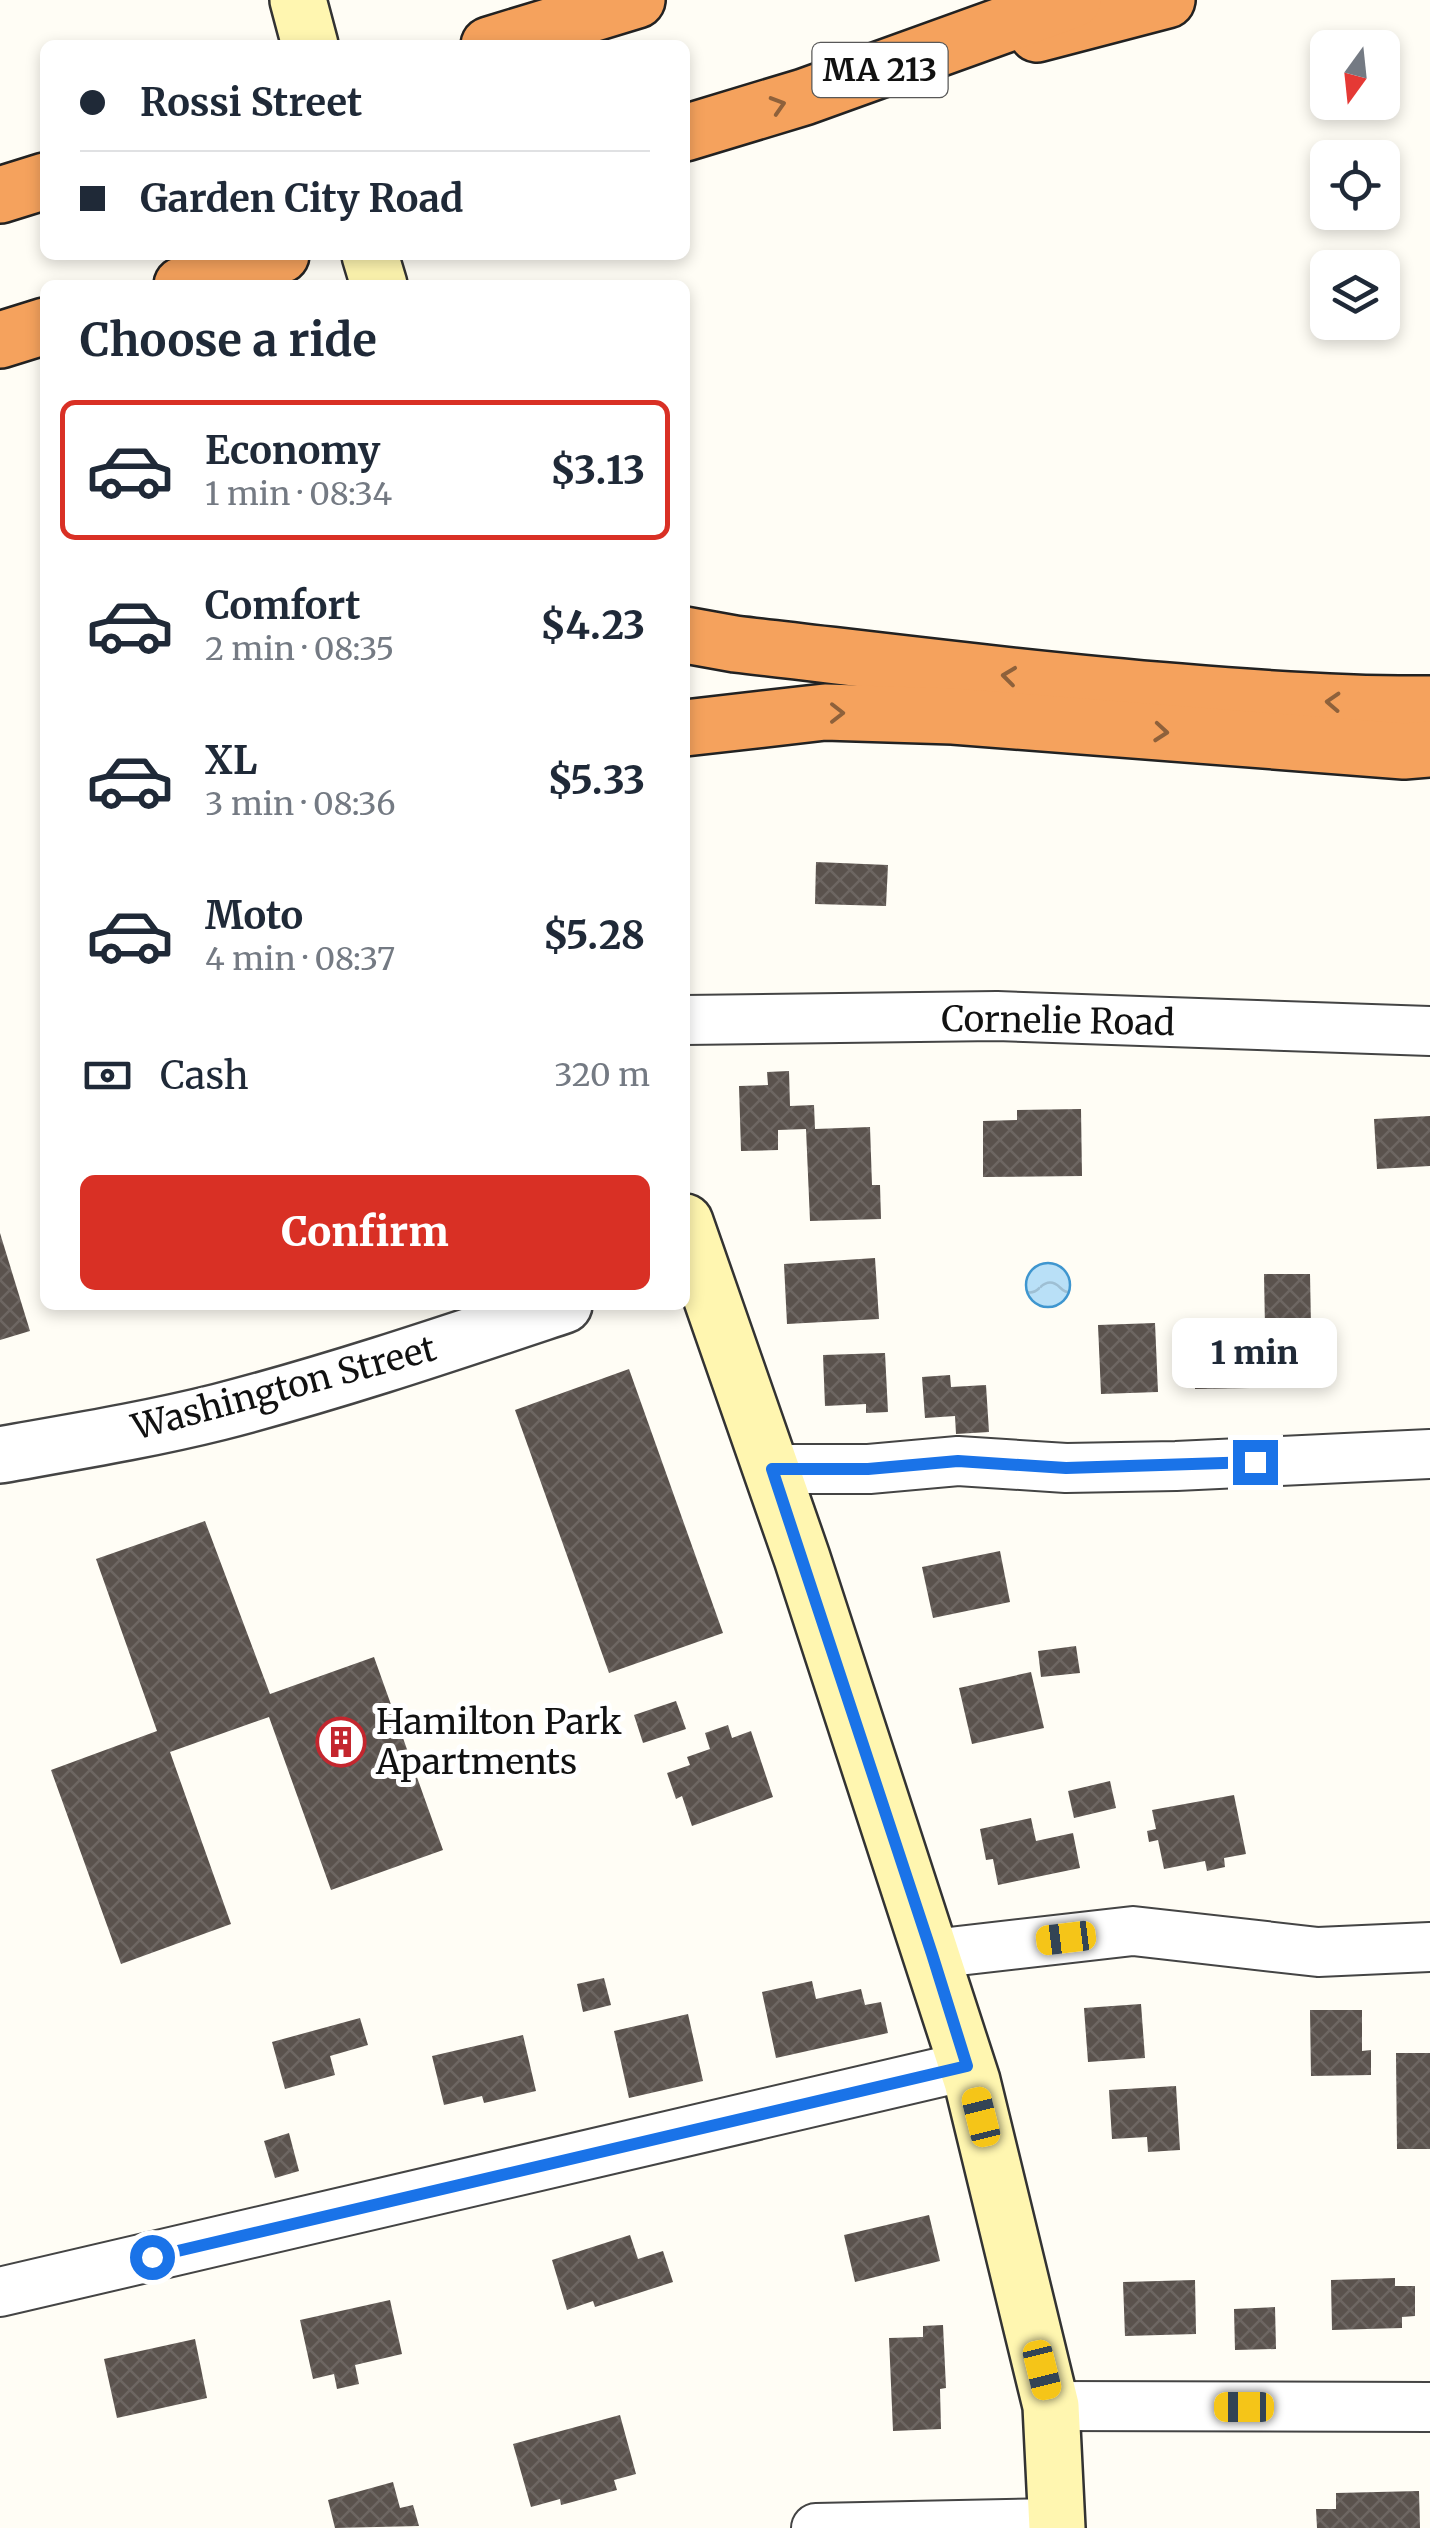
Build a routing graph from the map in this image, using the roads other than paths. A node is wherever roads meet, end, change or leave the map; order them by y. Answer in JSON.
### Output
{"nodes":[{"id":1,"x":298,"y":0,"type":"edge"},
{"id":2,"x":600,"y":0,"type":"edge"},
{"id":3,"x":637,"y":0,"type":"edge"},
{"id":4,"x":1073,"y":0,"type":"edge"},
{"id":5,"x":1166,"y":0,"type":"edge"},
{"id":6,"x":512,"y":38,"type":"edge"},
{"id":7,"x":309,"y":40,"type":"edge"},
{"id":8,"x":830,"y":88,"type":"junction"},
{"id":9,"x":690,"y":131,"type":"edge"},
{"id":10,"x":40,"y":183,"type":"edge"},
{"id":11,"x":0,"y":195,"type":"edge"},
{"id":12,"x":265,"y":260,"type":"edge"},
{"id":13,"x":199,"y":280,"type":"edge"},
{"id":14,"x":40,"y":328,"type":"edge"},
{"id":15,"x":0,"y":340,"type":"edge"},
{"id":16,"x":690,"y":636,"type":"edge"},
{"id":17,"x":1430,"y":704,"type":"edge"},
{"id":18,"x":740,"y":721,"type":"junction"},
{"id":19,"x":690,"y":727,"type":"edge"},
{"id":20,"x":1430,"y":749,"type":"edge"},
{"id":21,"x":690,"y":764,"type":"edge"},
{"id":22,"x":690,"y":1020,"type":"edge"},
{"id":23,"x":1430,"y":1031,"type":"edge"},
{"id":24,"x":690,"y":1252,"type":"edge"},
{"id":25,"x":549,"y":1310,"type":"edge"},
{"id":26,"x":0,"y":1454,"type":"edge"},
{"id":27,"x":1430,"y":1454,"type":"edge"},
{"id":28,"x":772,"y":1469,"type":"junction"},
{"id":29,"x":1430,"y":1947,"type":"edge"},
{"id":30,"x":932,"y":1954,"type":"junction"},
{"id":31,"x":967,"y":2066,"type":"junction"},
{"id":32,"x":0,"y":2292,"type":"edge"},
{"id":33,"x":1050,"y":2406,"type":"junction"},
{"id":34,"x":1430,"y":2407,"type":"edge"},
{"id":35,"x":1057,"y":2526,"type":"edge"},
{"id":36,"x":816,"y":2528,"type":"edge"}],
"edges":[{"from":1,"to":7,"type":"main road"},
{"from":2,"to":6,"type":"highway"},
{"from":3,"to":6,"type":"highway"},
{"from":4,"to":8,"type":"highway","number":"MA 213"},
{"from":5,"to":8,"type":"highway"},
{"from":9,"to":8,"type":"highway","number":"MA 213","one_way":true},
{"from":10,"to":11,"type":"highway"},
{"from":12,"to":13,"type":"highway"},
{"from":14,"to":15,"type":"highway"},
{"from":17,"to":16,"type":"highway","one_way":true},
{"from":18,"to":19,"type":"highway"},
{"from":18,"to":20,"type":"highway","one_way":true},
{"from":18,"to":21,"type":"highway"},
{"from":22,"to":23,"type":"street","name":"Cornelie Road"},
{"from":24,"to":28,"type":"main road"},
{"from":25,"to":26,"type":"street","name":"Washington Street"},
{"from":27,"to":28,"type":"street"},
{"from":28,"to":30,"type":"main road"},
{"from":29,"to":30,"type":"street"},
{"from":30,"to":31,"type":"main road"},
{"from":31,"to":32,"type":"street"},
{"from":31,"to":33,"type":"main road"},
{"from":33,"to":34,"type":"street"},
{"from":33,"to":35,"type":"main road"},
{"from":35,"to":36,"type":"street"}]}
